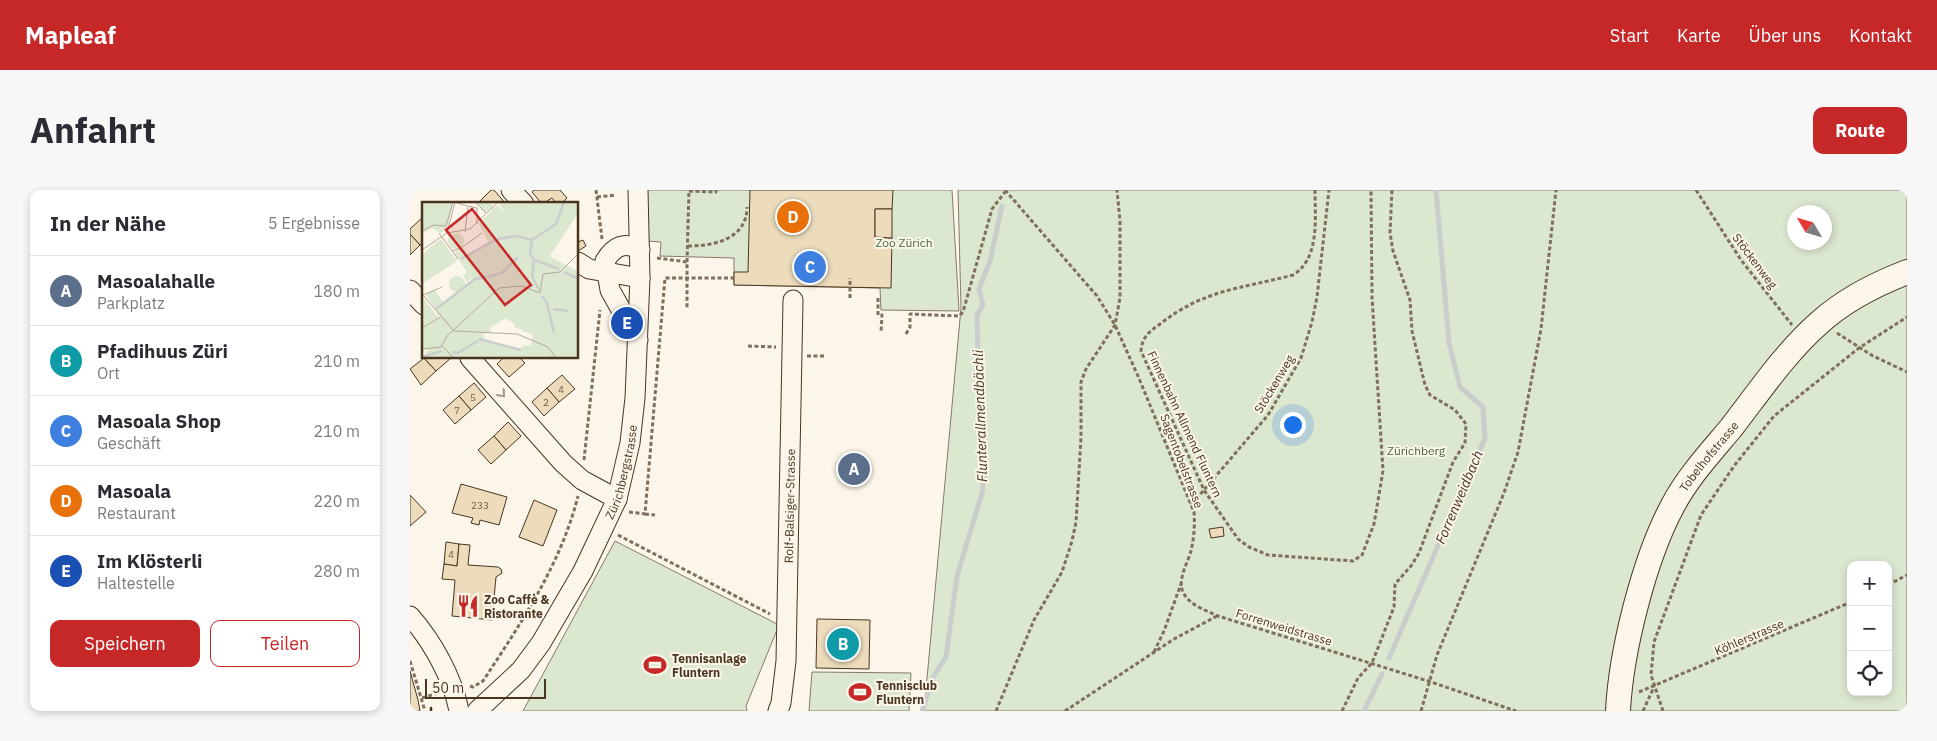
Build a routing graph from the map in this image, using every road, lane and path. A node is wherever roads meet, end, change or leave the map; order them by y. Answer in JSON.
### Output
{"nodes":[{"id":1,"x":511,"y":190,"type":"edge"},
{"id":2,"x":638,"y":190,"type":"edge"},
{"id":3,"x":689,"y":190,"type":"edge"},
{"id":4,"x":716,"y":190,"type":"edge"},
{"id":5,"x":1117,"y":190,"type":"edge"},
{"id":6,"x":1315,"y":190,"type":"edge"},
{"id":7,"x":1329,"y":190,"type":"edge"},
{"id":8,"x":1371,"y":190,"type":"edge"},
{"id":9,"x":1392,"y":190,"type":"edge"},
{"id":10,"x":1556,"y":190,"type":"edge"},
{"id":11,"x":1696,"y":190,"type":"edge"},
{"id":12,"x":1005,"y":191,"type":"edge"},
{"id":13,"x":616,"y":195,"type":"dead end"},
{"id":14,"x":597,"y":198,"type":"dead end"},
{"id":15,"x":522,"y":202,"type":"edge"},
{"id":16,"x":747,"y":207,"type":"dead end"},
{"id":17,"x":688,"y":246,"type":"junction"},
{"id":18,"x":640,"y":250,"type":"junction"},
{"id":19,"x":687,"y":262,"type":"junction"},
{"id":20,"x":579,"y":263,"type":"edge"},
{"id":21,"x":1907,"y":272,"type":"edge"},
{"id":22,"x":605,"y":273,"type":"junction"},
{"id":23,"x":640,"y":278,"type":"junction"},
{"id":24,"x":687,"y":278,"type":"junction"},
{"id":25,"x":734,"y":278,"type":"dead end"},
{"id":26,"x":850,"y":278,"type":"dead end"},
{"id":27,"x":410,"y":290,"type":"edge"},
{"id":28,"x":850,"y":298,"type":"dead end"},
{"id":29,"x":878,"y":298,"type":"dead end"},
{"id":30,"x":793,"y":300,"type":"dead end"},
{"id":31,"x":422,"y":303,"type":"edge"},
{"id":32,"x":687,"y":309,"type":"dead end"},
{"id":33,"x":1907,"y":317,"type":"edge"},
{"id":34,"x":1819,"y":323,"type":"junction"},
{"id":35,"x":1115,"y":325,"type":"junction"},
{"id":36,"x":881,"y":332,"type":"dead end"},
{"id":37,"x":906,"y":334,"type":"dead end"},
{"id":38,"x":638,"y":340,"type":"junction"},
{"id":39,"x":1802,"y":340,"type":"junction"},
{"id":40,"x":748,"y":346,"type":"dead end"},
{"id":41,"x":759,"y":346,"type":"dead end"},
{"id":42,"x":1859,"y":348,"type":"junction"},
{"id":43,"x":806,"y":356,"type":"dead end"},
{"id":44,"x":824,"y":356,"type":"dead end"},
{"id":45,"x":471,"y":359,"type":"edge"},
{"id":46,"x":1907,"y":372,"type":"edge"},
{"id":47,"x":1204,"y":490,"type":"junction"},
{"id":48,"x":615,"y":504,"type":"junction"},
{"id":49,"x":1191,"y":505,"type":"junction"},
{"id":50,"x":645,"y":514,"type":"junction"},
{"id":51,"x":655,"y":515,"type":"dead end"},
{"id":52,"x":604,"y":528,"type":"junction"},
{"id":53,"x":1907,"y":575,"type":"edge"},
{"id":54,"x":1892,"y":583,"type":"edge"},
{"id":55,"x":1181,"y":584,"type":"junction"},
{"id":56,"x":1847,"y":604,"type":"edge"},
{"id":57,"x":410,"y":616,"type":"edge"},
{"id":58,"x":1218,"y":616,"type":"junction"},
{"id":59,"x":788,"y":620,"type":"junction"},
{"id":60,"x":1153,"y":652,"type":"junction"},
{"id":61,"x":410,"y":661,"type":"edge"},
{"id":62,"x":1372,"y":663,"type":"junction"},
{"id":63,"x":1428,"y":681,"type":"junction"},
{"id":64,"x":1654,"y":687,"type":"junction"},
{"id":65,"x":445,"y":690,"type":"dead end"},
{"id":66,"x":422,"y":698,"type":"junction"},
{"id":67,"x":425,"y":711,"type":"edge"},
{"id":68,"x":460,"y":711,"type":"edge"},
{"id":69,"x":477,"y":711,"type":"edge"},
{"id":70,"x":778,"y":711,"type":"edge"},
{"id":71,"x":996,"y":711,"type":"edge"},
{"id":72,"x":1065,"y":711,"type":"edge"},
{"id":73,"x":1342,"y":711,"type":"edge"},
{"id":74,"x":1421,"y":711,"type":"edge"},
{"id":75,"x":1516,"y":711,"type":"edge"},
{"id":76,"x":1618,"y":711,"type":"edge"},
{"id":77,"x":1643,"y":711,"type":"edge"},
{"id":78,"x":1663,"y":711,"type":"edge"}],
"edges":[{"from":1,"to":15,"type":"street"},
{"from":2,"to":18,"type":"street","name":"Zürichbergstrasse"},
{"from":3,"to":4,"type":"path"},
{"from":3,"to":17,"type":"path"},
{"from":5,"to":35,"type":"path"},
{"from":6,"to":47,"type":"path","name":"Finnenbahn Allmend Fluntern"},
{"from":7,"to":47,"type":"path","name":"Stöckenweg"},
{"from":8,"to":47,"type":"path","name":"Finnenbahn Allmend Fluntern"},
{"from":9,"to":62,"type":"path"},
{"from":10,"to":63,"type":"path"},
{"from":11,"to":39,"type":"path","name":"Stöckenweg"},
{"from":12,"to":35,"type":"path","name":"Sagentobelstrasse"},
{"from":12,"to":37,"type":"path"},
{"from":13,"to":14,"type":"path"},
{"from":16,"to":17,"type":"path"},
{"from":17,"to":19,"type":"path"},
{"from":18,"to":19,"type":"path"},
{"from":18,"to":22,"type":"street"},
{"from":18,"to":23,"type":"street","name":"Zürichbergstrasse"},
{"from":19,"to":24,"type":"path"},
{"from":20,"to":22,"type":"street"},
{"from":21,"to":34,"type":"main road","name":"Tobelhofstrasse"},
{"from":22,"to":23,"type":"street"},
{"from":22,"to":38,"type":"street"},
{"from":23,"to":38,"type":"street","name":"Zürichbergstrasse"},
{"from":24,"to":25,"type":"path"},
{"from":24,"to":32,"type":"path"},
{"from":24,"to":50,"type":"path"},
{"from":26,"to":28,"type":"path"},
{"from":27,"to":31,"type":"street"},
{"from":29,"to":36,"type":"path"},
{"from":30,"to":59,"type":"street","name":"Rolf-Balsiger-Strasse"},
{"from":33,"to":42,"type":"path"},
{"from":34,"to":39,"type":"main road","name":"Tobelhofstrasse"},
{"from":34,"to":42,"type":"path"},
{"from":35,"to":49,"type":"path","name":"Sagentobelstrasse"},
{"from":35,"to":71,"type":"path"},
{"from":38,"to":48,"type":"street","name":"Zürichbergstrasse"},
{"from":39,"to":76,"type":"main road","name":"Tobelhofstrasse"},
{"from":40,"to":41,"type":"path"},
{"from":42,"to":46,"type":"path"},
{"from":42,"to":64,"type":"path"},
{"from":43,"to":44,"type":"path"},
{"from":45,"to":48,"type":"street","one_way":true},
{"from":47,"to":49,"type":"path","name":"Stöckenweg"},
{"from":48,"to":50,"type":"path"},
{"from":48,"to":52,"type":"street","name":"Zürichbergstrasse"},
{"from":49,"to":55,"type":"path","name":"Sagentobelstrasse"},
{"from":50,"to":51,"type":"path"},
{"from":52,"to":59,"type":"path"},
{"from":52,"to":69,"type":"street","name":"Zürichbergstrasse"},
{"from":53,"to":54,"type":"path"},
{"from":55,"to":58,"type":"path"},
{"from":55,"to":60,"type":"path","name":"Sagentobelstrasse"},
{"from":56,"to":64,"type":"path","name":"Köhlerstrasse"},
{"from":57,"to":68,"type":"street"},
{"from":58,"to":60,"type":"path","name":"Forrenweidstrasse"},
{"from":58,"to":62,"type":"path","name":"Forrenweidstrasse"},
{"from":59,"to":70,"type":"street","name":"Rolf-Balsiger-Strasse"},
{"from":60,"to":72,"type":"path","name":"Forrenweidstrasse"},
{"from":61,"to":66,"type":"path"},
{"from":62,"to":63,"type":"path","name":"Forrenweidstrasse"},
{"from":62,"to":73,"type":"path"},
{"from":63,"to":74,"type":"path"},
{"from":63,"to":75,"type":"path","name":"Forrenweidstrasse"},
{"from":64,"to":77,"type":"path"},
{"from":64,"to":78,"type":"path"},
{"from":65,"to":66,"type":"path"},
{"from":66,"to":67,"type":"path"}]}
